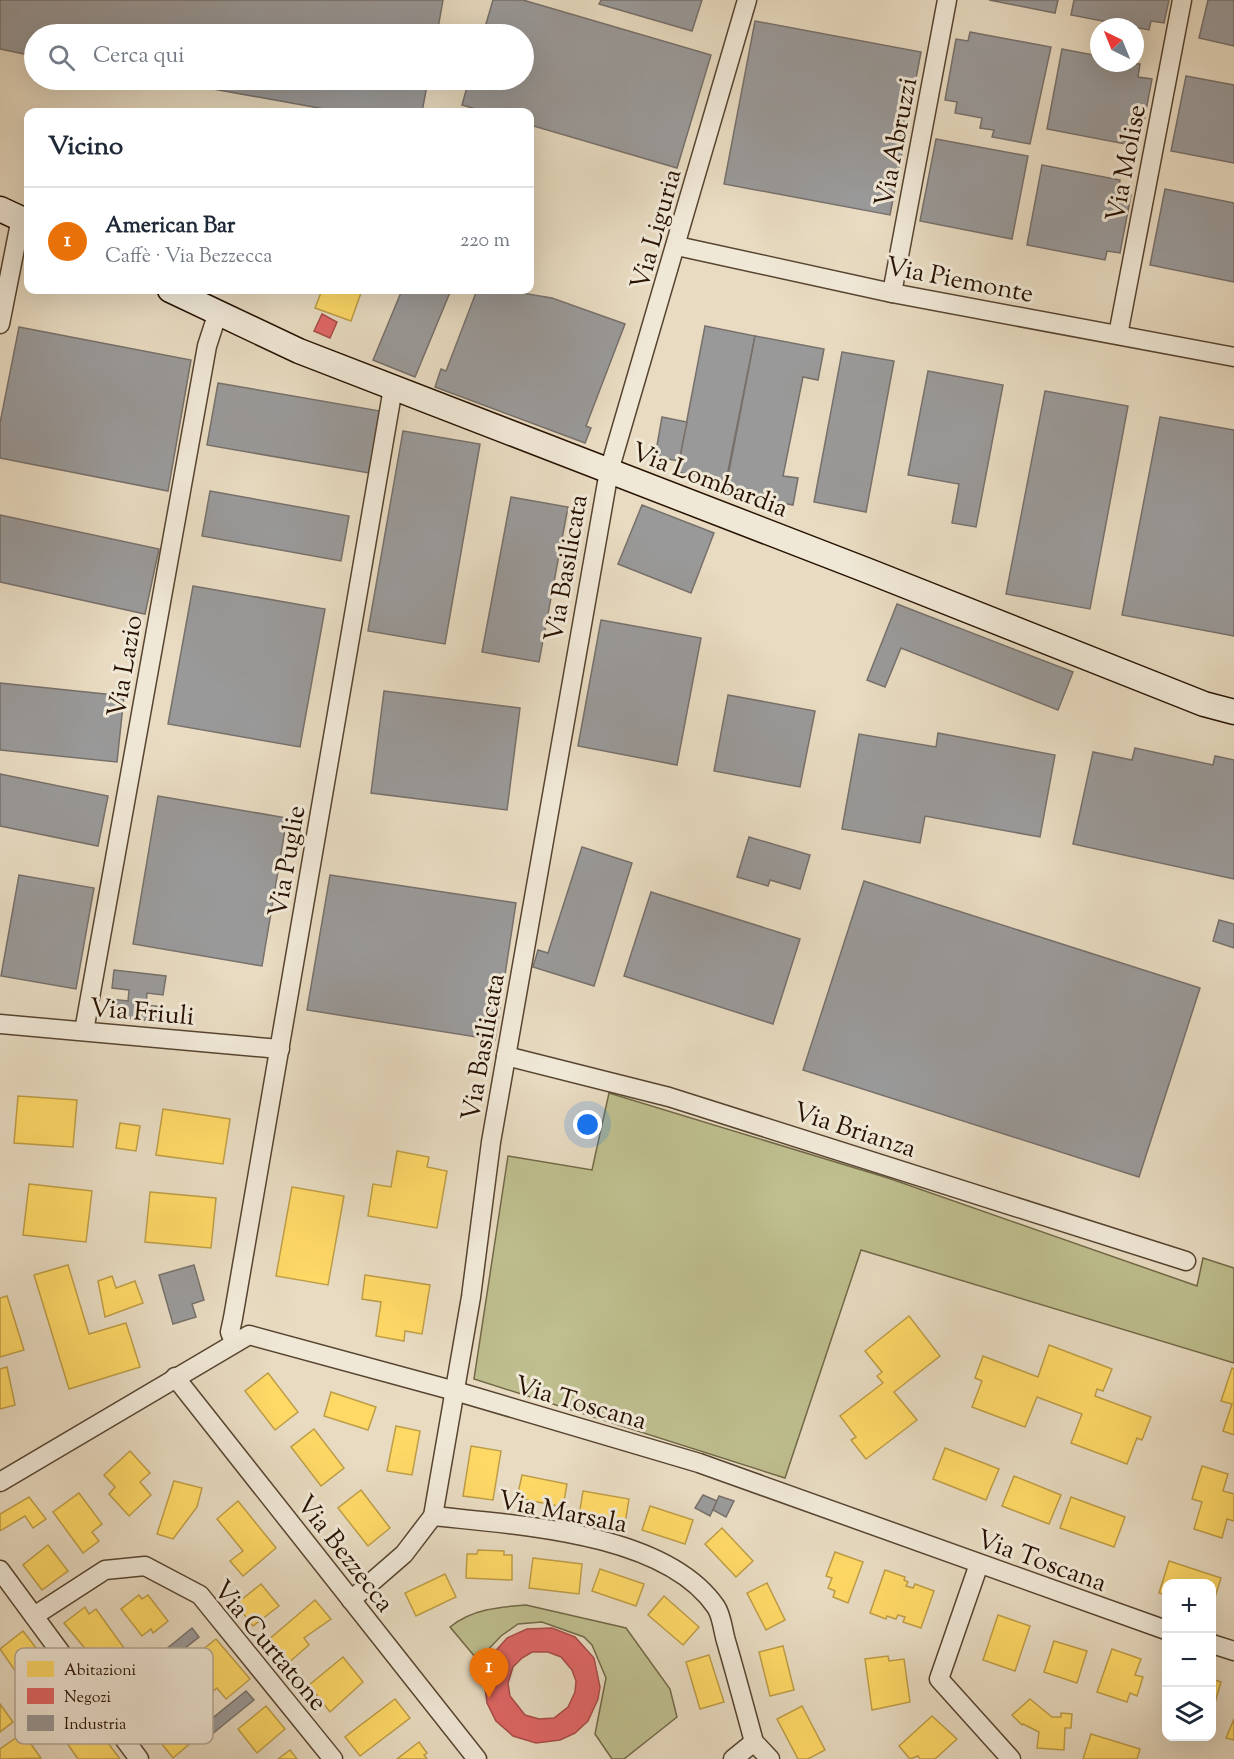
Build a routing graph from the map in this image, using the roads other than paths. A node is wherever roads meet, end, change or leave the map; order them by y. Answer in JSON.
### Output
{"nodes":[{"id":1,"x":747,"y":0,"type":"edge"},
{"id":2,"x":947,"y":0,"type":"edge"},
{"id":3,"x":1182,"y":0,"type":"edge"},
{"id":4,"x":16,"y":216,"type":"edge"},
{"id":5,"x":677,"y":246,"type":"junction"},
{"id":6,"x":892,"y":293,"type":"junction"},
{"id":7,"x":179,"y":294,"type":"edge"},
{"id":8,"x":218,"y":312,"type":"junction"},
{"id":9,"x":0,"y":324,"type":"edge"},
{"id":10,"x":1118,"y":335,"type":"junction"},
{"id":11,"x":1234,"y":357,"type":"edge"},
{"id":12,"x":393,"y":388,"type":"junction"},
{"id":13,"x":609,"y":471,"type":"junction"},
{"id":14,"x":1234,"y":712,"type":"edge"},
{"id":15,"x":0,"y":1024,"type":"edge"},
{"id":16,"x":84,"y":1031,"type":"junction"},
{"id":17,"x":280,"y":1049,"type":"junction"},
{"id":18,"x":506,"y":1056,"type":"junction"},
{"id":19,"x":1186,"y":1261,"type":"dead end"},
{"id":20,"x":234,"y":1342,"type":"junction"},
{"id":21,"x":175,"y":1377,"type":"junction"},
{"id":22,"x":455,"y":1391,"type":"junction"},
{"id":23,"x":0,"y":1482,"type":"edge"},
{"id":24,"x":433,"y":1516,"type":"junction"},
{"id":25,"x":979,"y":1564,"type":"junction"},
{"id":26,"x":0,"y":1570,"type":"edge"},
{"id":27,"x":351,"y":1600,"type":"junction"},
{"id":28,"x":34,"y":1616,"type":"junction"},
{"id":29,"x":1162,"y":1628,"type":"edge"},
{"id":30,"x":1216,"y":1645,"type":"edge"},
{"id":31,"x":57,"y":1648,"type":"edge"},
{"id":32,"x":1234,"y":1651,"type":"edge"},
{"id":33,"x":754,"y":1742,"type":"junction"},
{"id":34,"x":128,"y":1744,"type":"edge"},
{"id":35,"x":139,"y":1759,"type":"edge"},
{"id":36,"x":333,"y":1759,"type":"edge"},
{"id":37,"x":477,"y":1759,"type":"edge"},
{"id":38,"x":733,"y":1759,"type":"edge"},
{"id":39,"x":770,"y":1759,"type":"edge"},
{"id":40,"x":1011,"y":1759,"type":"edge"}],
"edges":[{"from":1,"to":5,"type":"street","name":"Via Liguria"},
{"from":2,"to":6,"type":"street","name":"Via Abruzzi"},
{"from":3,"to":10,"type":"street","name":"Via Molise"},
{"from":4,"to":9,"type":"street"},
{"from":5,"to":6,"type":"street","name":"Via Piemonte"},
{"from":5,"to":13,"type":"street","name":"Via Liguria"},
{"from":6,"to":10,"type":"street","name":"Via Piemonte"},
{"from":7,"to":8,"type":"street","name":"Via Lombardia"},
{"from":8,"to":12,"type":"street","name":"Via Lombardia"},
{"from":8,"to":16,"type":"street","name":"Via Lazio"},
{"from":10,"to":11,"type":"street","name":"Via Piemonte"},
{"from":12,"to":13,"type":"street","name":"Via Lombardia"},
{"from":12,"to":17,"type":"street","name":"Via Puglie"},
{"from":13,"to":14,"type":"street","name":"Via Lombardia"},
{"from":13,"to":18,"type":"street","name":"Via Basilicata"},
{"from":15,"to":16,"type":"street","name":"Via Friuli"},
{"from":16,"to":17,"type":"street","name":"Via Friuli"},
{"from":17,"to":20,"type":"street","name":"Via Puglie"},
{"from":18,"to":19,"type":"street","name":"Via Brianza"},
{"from":18,"to":22,"type":"street","name":"Via Basilicata"},
{"from":20,"to":21,"type":"street","name":"Via Toscana"},
{"from":20,"to":22,"type":"street","name":"Via Toscana"},
{"from":21,"to":23,"type":"street","name":"Via Toscana"},
{"from":21,"to":27,"type":"street","name":"Via Bezzecca"},
{"from":22,"to":24,"type":"street","name":"Via Basilicata"},
{"from":22,"to":25,"type":"street","name":"Via Toscana"},
{"from":24,"to":27,"type":"street","name":"Via Basilicata"},
{"from":24,"to":33,"type":"street","name":"Via Marsala"},
{"from":25,"to":29,"type":"street","name":"Via Toscana"},
{"from":25,"to":40,"type":"street"},
{"from":26,"to":28,"type":"street"},
{"from":27,"to":37,"type":"street","name":"Via Bezzecca"},
{"from":28,"to":31,"type":"street"},
{"from":28,"to":36,"type":"street","name":"Via Curtatone"},
{"from":30,"to":32,"type":"street"},
{"from":33,"to":38,"type":"street"},
{"from":33,"to":39,"type":"street","name":"Via Marsala"},
{"from":34,"to":35,"type":"street"}]}
